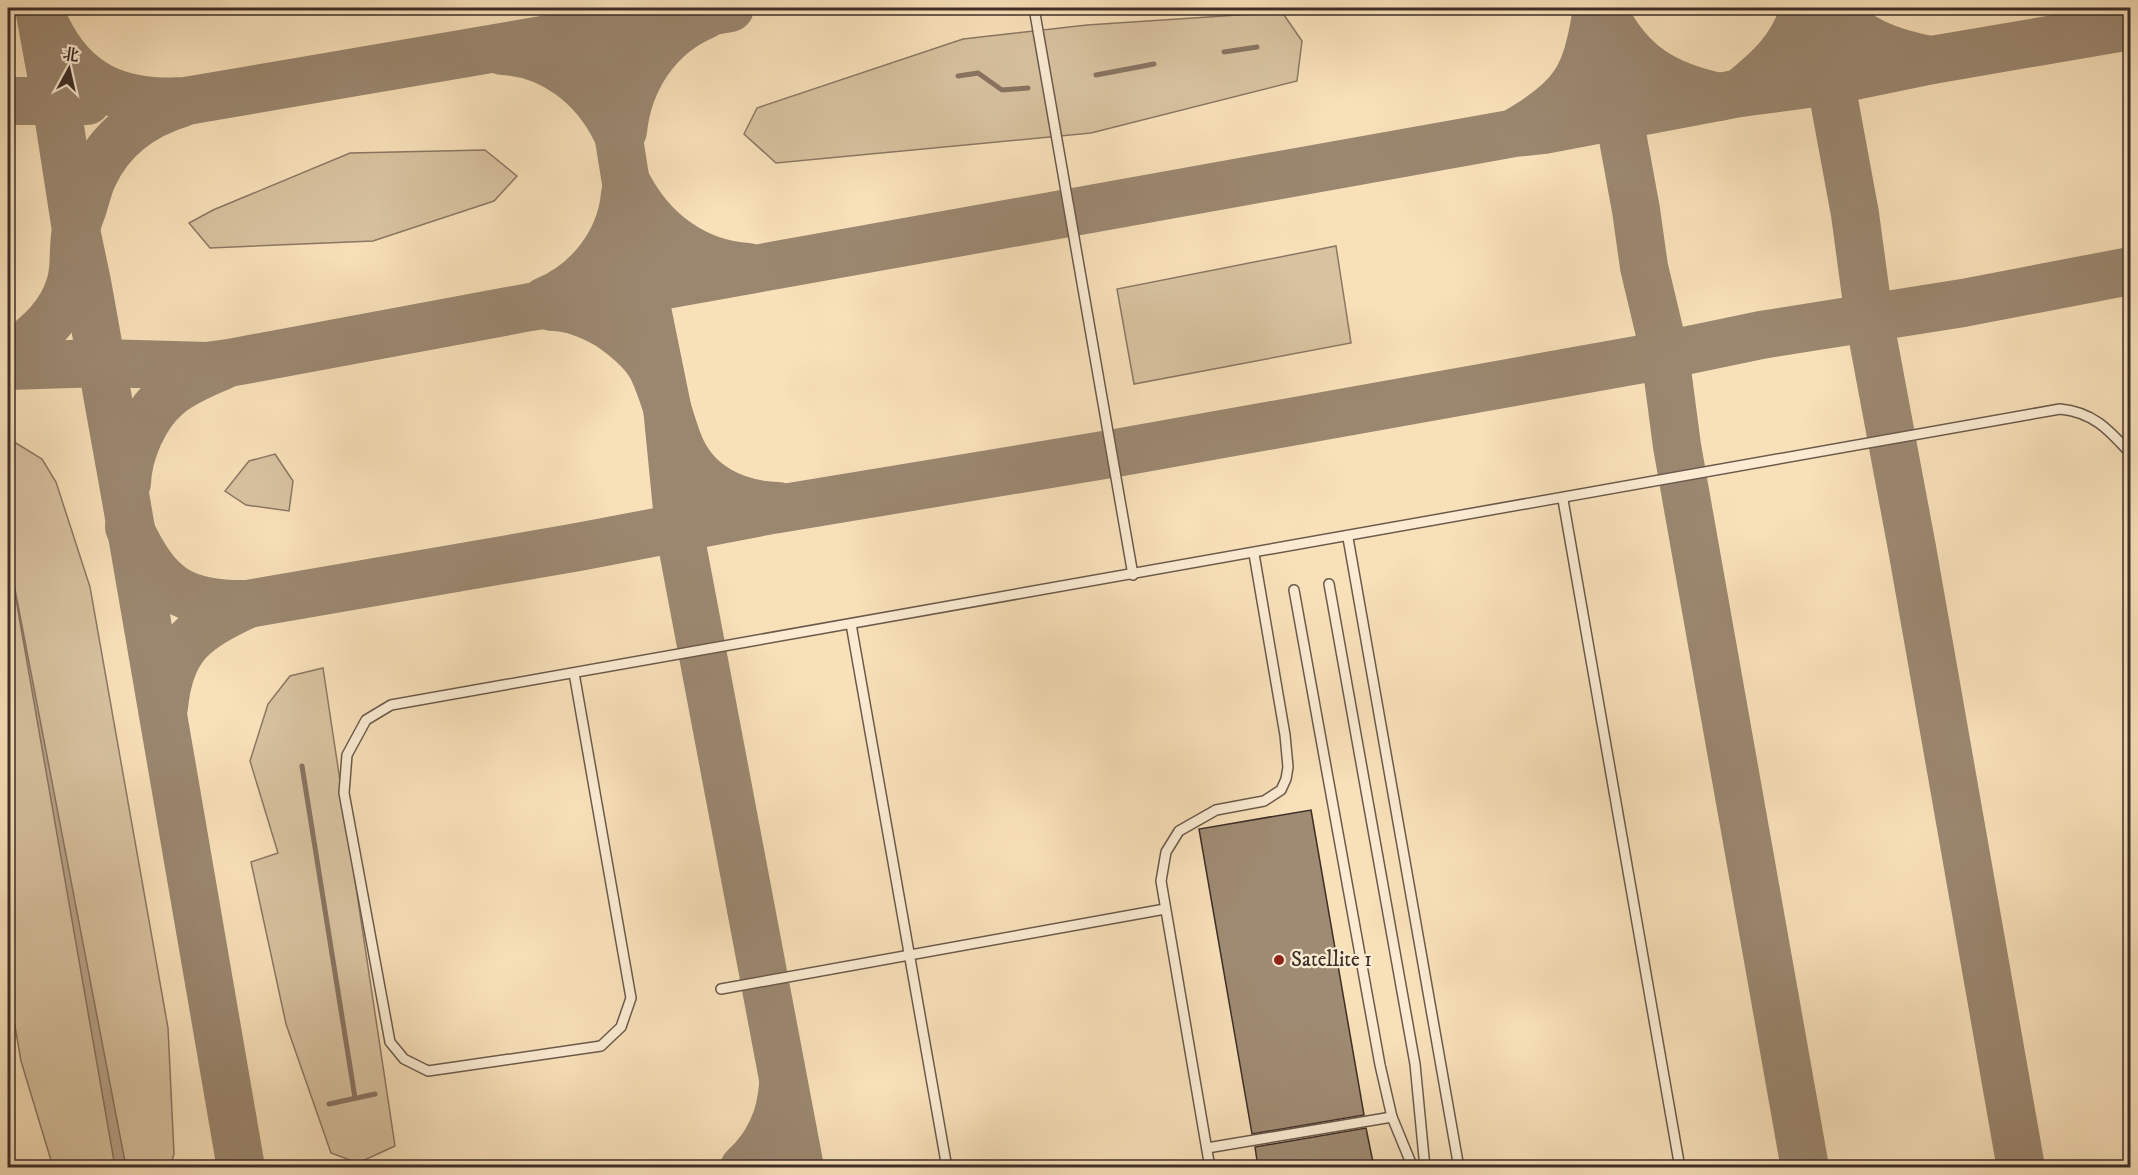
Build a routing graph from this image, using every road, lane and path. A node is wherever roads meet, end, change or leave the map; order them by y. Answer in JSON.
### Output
{"nodes":[{"id":1,"x":1034,"y":8,"type":"edge"},
{"id":2,"x":2130,"y":453,"type":"edge"},
{"id":3,"x":1563,"y":500,"type":"junction"},
{"id":4,"x":1348,"y":538,"type":"junction"},
{"id":5,"x":1254,"y":554,"type":"junction"},
{"id":6,"x":1133,"y":575,"type":"junction"},
{"id":7,"x":1329,"y":584,"type":"dead end"},
{"id":8,"x":1294,"y":590,"type":"dead end"},
{"id":9,"x":851,"y":624,"type":"junction"},
{"id":10,"x":574,"y":673,"type":"junction"},
{"id":11,"x":1165,"y":909,"type":"junction"},
{"id":12,"x":910,"y":956,"type":"junction"},
{"id":13,"x":721,"y":989,"type":"dead end"},
{"id":14,"x":1392,"y":1117,"type":"junction"},
{"id":15,"x":1207,"y":1148,"type":"junction"},
{"id":16,"x":947,"y":1167,"type":"edge"},
{"id":17,"x":1210,"y":1167,"type":"edge"},
{"id":18,"x":1413,"y":1167,"type":"edge"},
{"id":19,"x":1425,"y":1167,"type":"edge"},
{"id":20,"x":1459,"y":1167,"type":"edge"},
{"id":21,"x":1680,"y":1167,"type":"edge"}],
"edges":[{"from":1,"to":6,"type":"lane"},
{"from":2,"to":3,"type":"lane"},
{"from":3,"to":4,"type":"lane"},
{"from":3,"to":21,"type":"lane"},
{"from":4,"to":5,"type":"lane"},
{"from":4,"to":20,"type":"lane"},
{"from":5,"to":6,"type":"lane"},
{"from":5,"to":11,"type":"lane"},
{"from":6,"to":9,"type":"lane"},
{"from":7,"to":19,"type":"lane"},
{"from":8,"to":14,"type":"lane"},
{"from":9,"to":10,"type":"lane"},
{"from":9,"to":12,"type":"lane"},
{"from":10,"to":10,"type":"lane"},
{"from":11,"to":12,"type":"lane"},
{"from":11,"to":15,"type":"lane"},
{"from":12,"to":13,"type":"lane"},
{"from":12,"to":16,"type":"lane"},
{"from":14,"to":15,"type":"lane"},
{"from":14,"to":18,"type":"lane"},
{"from":15,"to":17,"type":"lane"}]}
